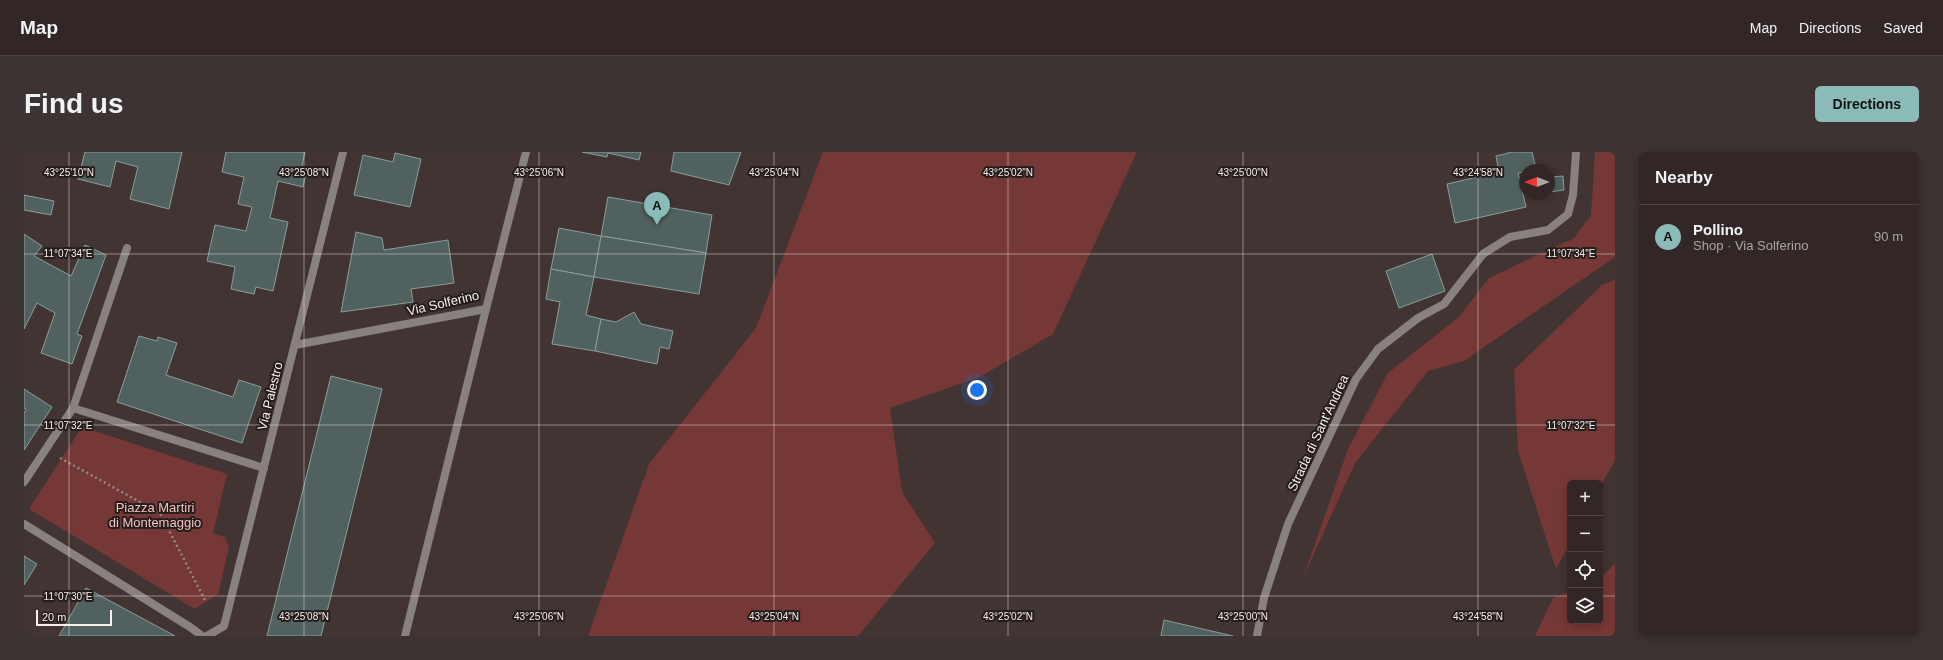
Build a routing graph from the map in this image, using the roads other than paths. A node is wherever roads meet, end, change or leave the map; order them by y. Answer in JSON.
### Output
{"nodes":[{"id":1,"x":343,"y":152,"type":"edge"},
{"id":2,"x":526,"y":152,"type":"edge"},
{"id":3,"x":1576,"y":152,"type":"edge"},
{"id":4,"x":127,"y":248,"type":"dead end"},
{"id":5,"x":486,"y":309,"type":"junction"},
{"id":6,"x":295,"y":344,"type":"junction"},
{"id":7,"x":73,"y":408,"type":"junction"},
{"id":8,"x":264,"y":468,"type":"junction"},
{"id":9,"x":24,"y":482,"type":"edge"},
{"id":10,"x":24,"y":524,"type":"edge"},
{"id":11,"x":202,"y":636,"type":"edge"},
{"id":12,"x":207,"y":636,"type":"edge"},
{"id":13,"x":405,"y":636,"type":"edge"},
{"id":14,"x":1257,"y":636,"type":"edge"}],
"edges":[{"from":1,"to":6,"type":"street","name":"Via Palestro"},
{"from":2,"to":5,"type":"street","name":"Via Solferino"},
{"from":3,"to":14,"type":"street","name":"Strada di Sant'Andrea"},
{"from":4,"to":7,"type":"street"},
{"from":5,"to":6,"type":"street","name":"Via Solferino"},
{"from":5,"to":13,"type":"street"},
{"from":6,"to":8,"type":"street","name":"Via Palestro"},
{"from":7,"to":8,"type":"street"},
{"from":7,"to":9,"type":"street"},
{"from":8,"to":12,"type":"street","name":"Via Palestro"},
{"from":10,"to":11,"type":"street"}]}
